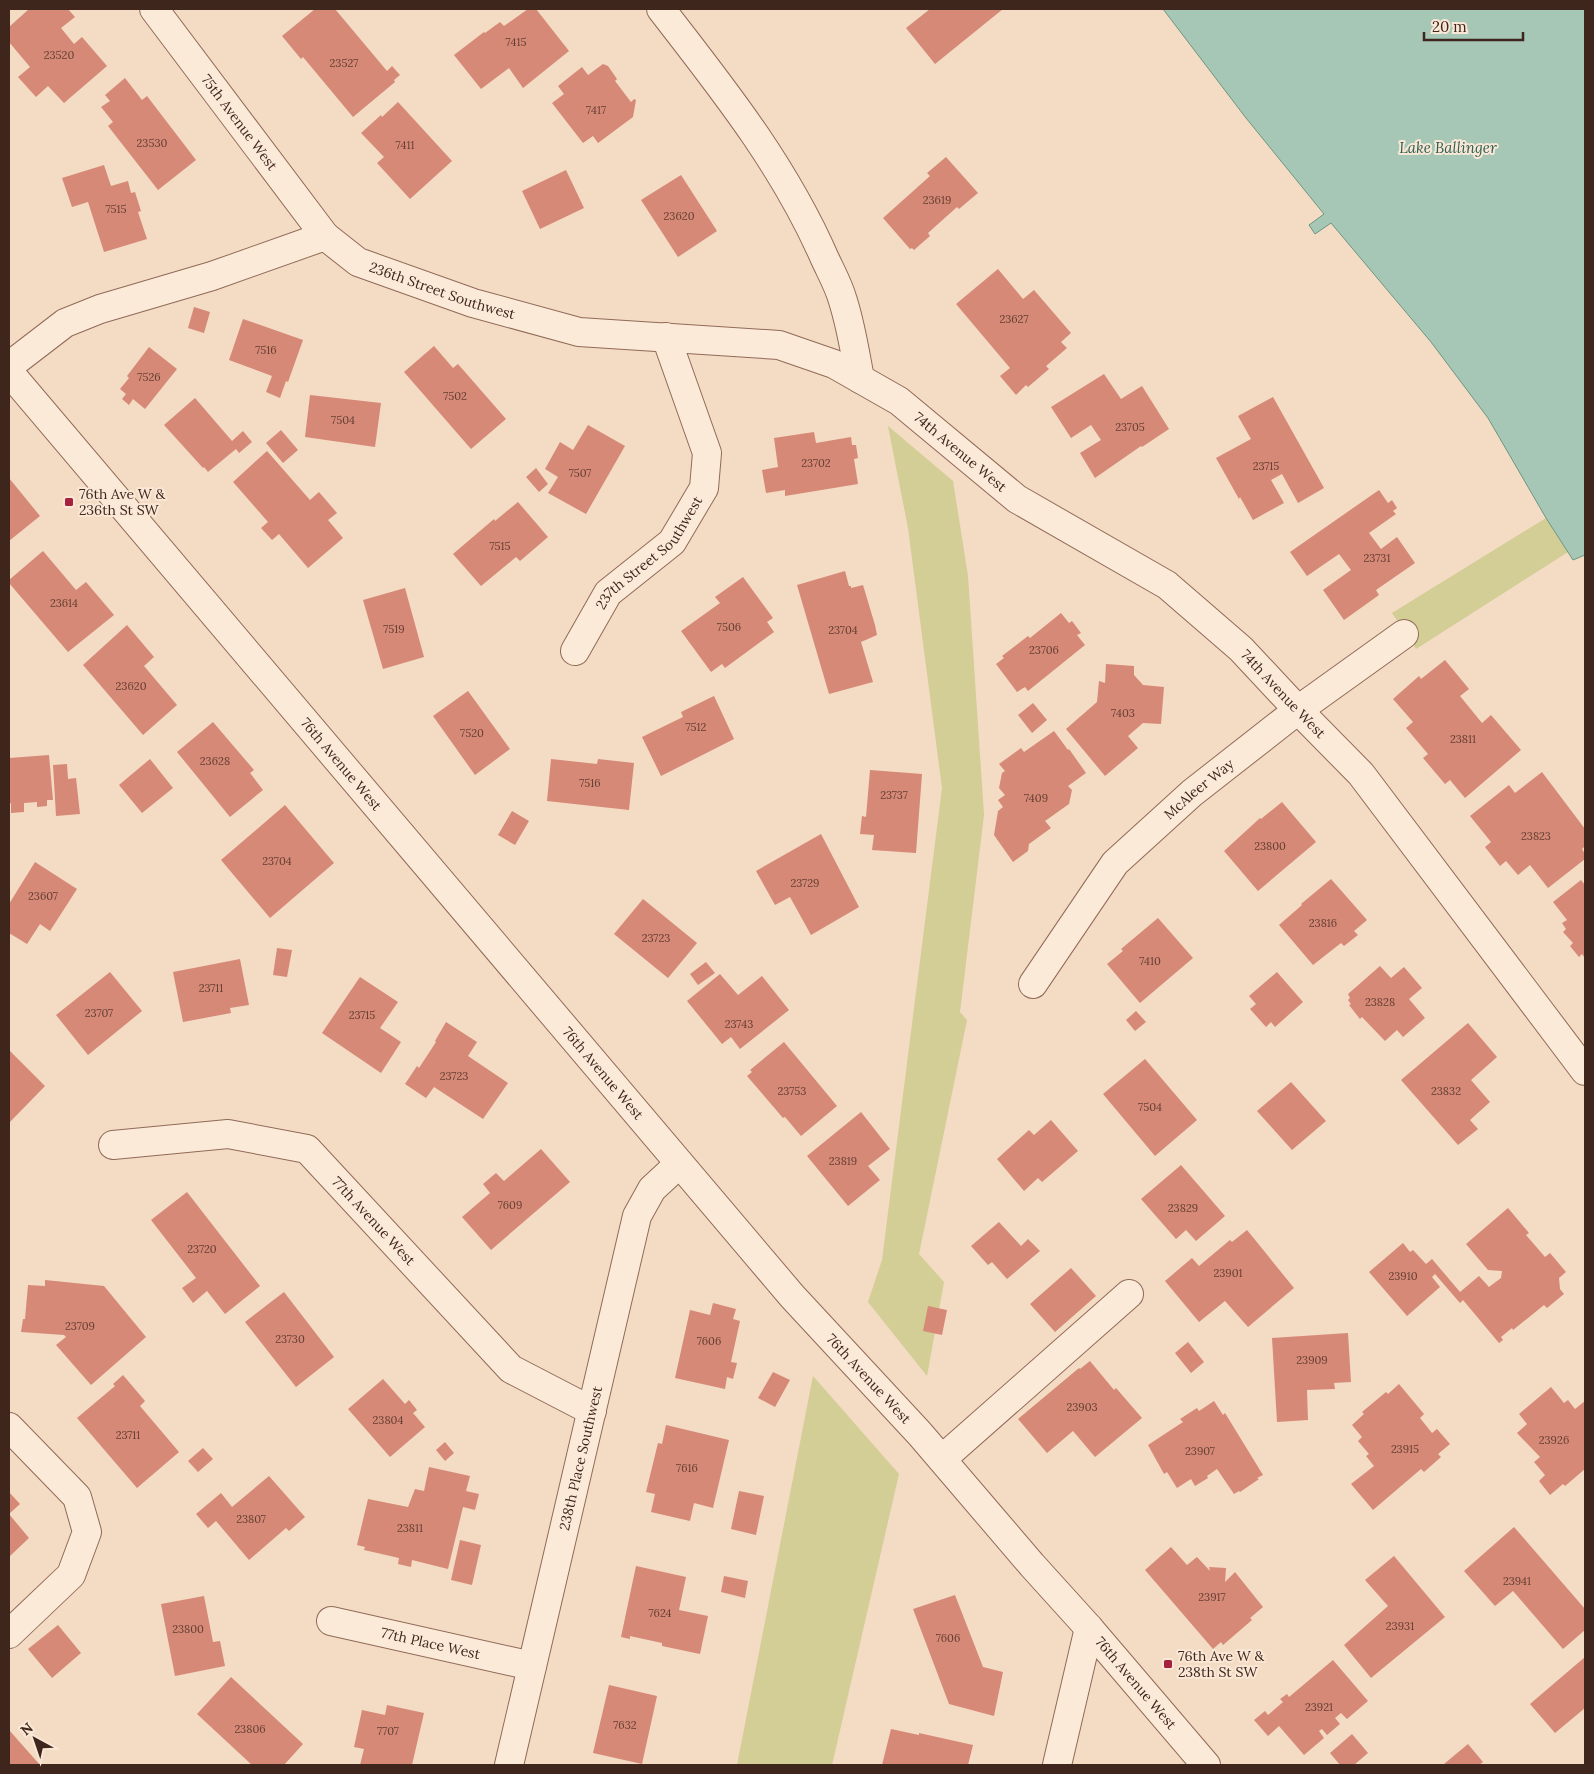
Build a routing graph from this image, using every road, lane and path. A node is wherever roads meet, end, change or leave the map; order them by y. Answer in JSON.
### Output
{"nodes":[{"id":1,"x":154,"y":9,"type":"edge"},
{"id":2,"x":661,"y":9,"type":"edge"},
{"id":3,"x":326,"y":236,"type":"junction"},
{"id":4,"x":666,"y":337,"type":"junction"},
{"id":5,"x":9,"y":366,"type":"edge"},
{"id":6,"x":9,"y":372,"type":"edge"},
{"id":7,"x":860,"y":378,"type":"junction"},
{"id":8,"x":899,"y":401,"type":"joint"},
{"id":9,"x":1404,"y":634,"type":"dead end"},
{"id":10,"x":575,"y":651,"type":"dead end"},
{"id":11,"x":1298,"y":710,"type":"junction"},
{"id":12,"x":1033,"y":984,"type":"dead end"},
{"id":13,"x":1585,"y":1071,"type":"edge"},
{"id":14,"x":113,"y":1145,"type":"dead end"},
{"id":15,"x":678,"y":1164,"type":"junction"},
{"id":16,"x":1129,"y":1294,"type":"dead end"},
{"id":17,"x":592,"y":1410,"type":"junction"},
{"id":18,"x":9,"y":1427,"type":"edge"},
{"id":19,"x":942,"y":1459,"type":"junction"},
{"id":20,"x":331,"y":1621,"type":"dead end"},
{"id":21,"x":1090,"y":1628,"type":"junction"},
{"id":22,"x":9,"y":1634,"type":"edge"},
{"id":23,"x":532,"y":1666,"type":"junction"},
{"id":24,"x":508,"y":1765,"type":"edge"},
{"id":25,"x":1057,"y":1765,"type":"edge"},
{"id":26,"x":1206,"y":1765,"type":"edge"}],
"edges":[{"from":1,"to":3,"type":"street","name":"75th Avenue West"},
{"from":2,"to":7,"type":"street"},
{"from":3,"to":4,"type":"street","name":"236th Street Southwest"},
{"from":3,"to":5,"type":"street"},
{"from":4,"to":7,"type":"street","name":"236th Street Southwest"},
{"from":4,"to":10,"type":"street","name":"237th Street Southwest"},
{"from":6,"to":15,"type":"street","name":"76th Avenue West"},
{"from":7,"to":8,"type":"street","name":"236th Street Southwest"},
{"from":8,"to":11,"type":"street","name":"74th Avenue West"},
{"from":9,"to":11,"type":"street","name":"McAleer Way"},
{"from":11,"to":12,"type":"street","name":"McAleer Way"},
{"from":11,"to":13,"type":"street","name":"74th Avenue West"},
{"from":14,"to":17,"type":"street","name":"77th Avenue West"},
{"from":15,"to":17,"type":"street","name":"238th Place Southwest"},
{"from":15,"to":19,"type":"street","name":"76th Avenue West"},
{"from":16,"to":19,"type":"street"},
{"from":17,"to":23,"type":"street","name":"238th Place Southwest"},
{"from":18,"to":22,"type":"street"},
{"from":19,"to":21,"type":"street","name":"76th Avenue West"},
{"from":20,"to":23,"type":"street","name":"77th Place West"},
{"from":21,"to":25,"type":"street"},
{"from":21,"to":26,"type":"street","name":"76th Avenue West"},
{"from":23,"to":24,"type":"street","name":"238th Place Southwest"}]}
